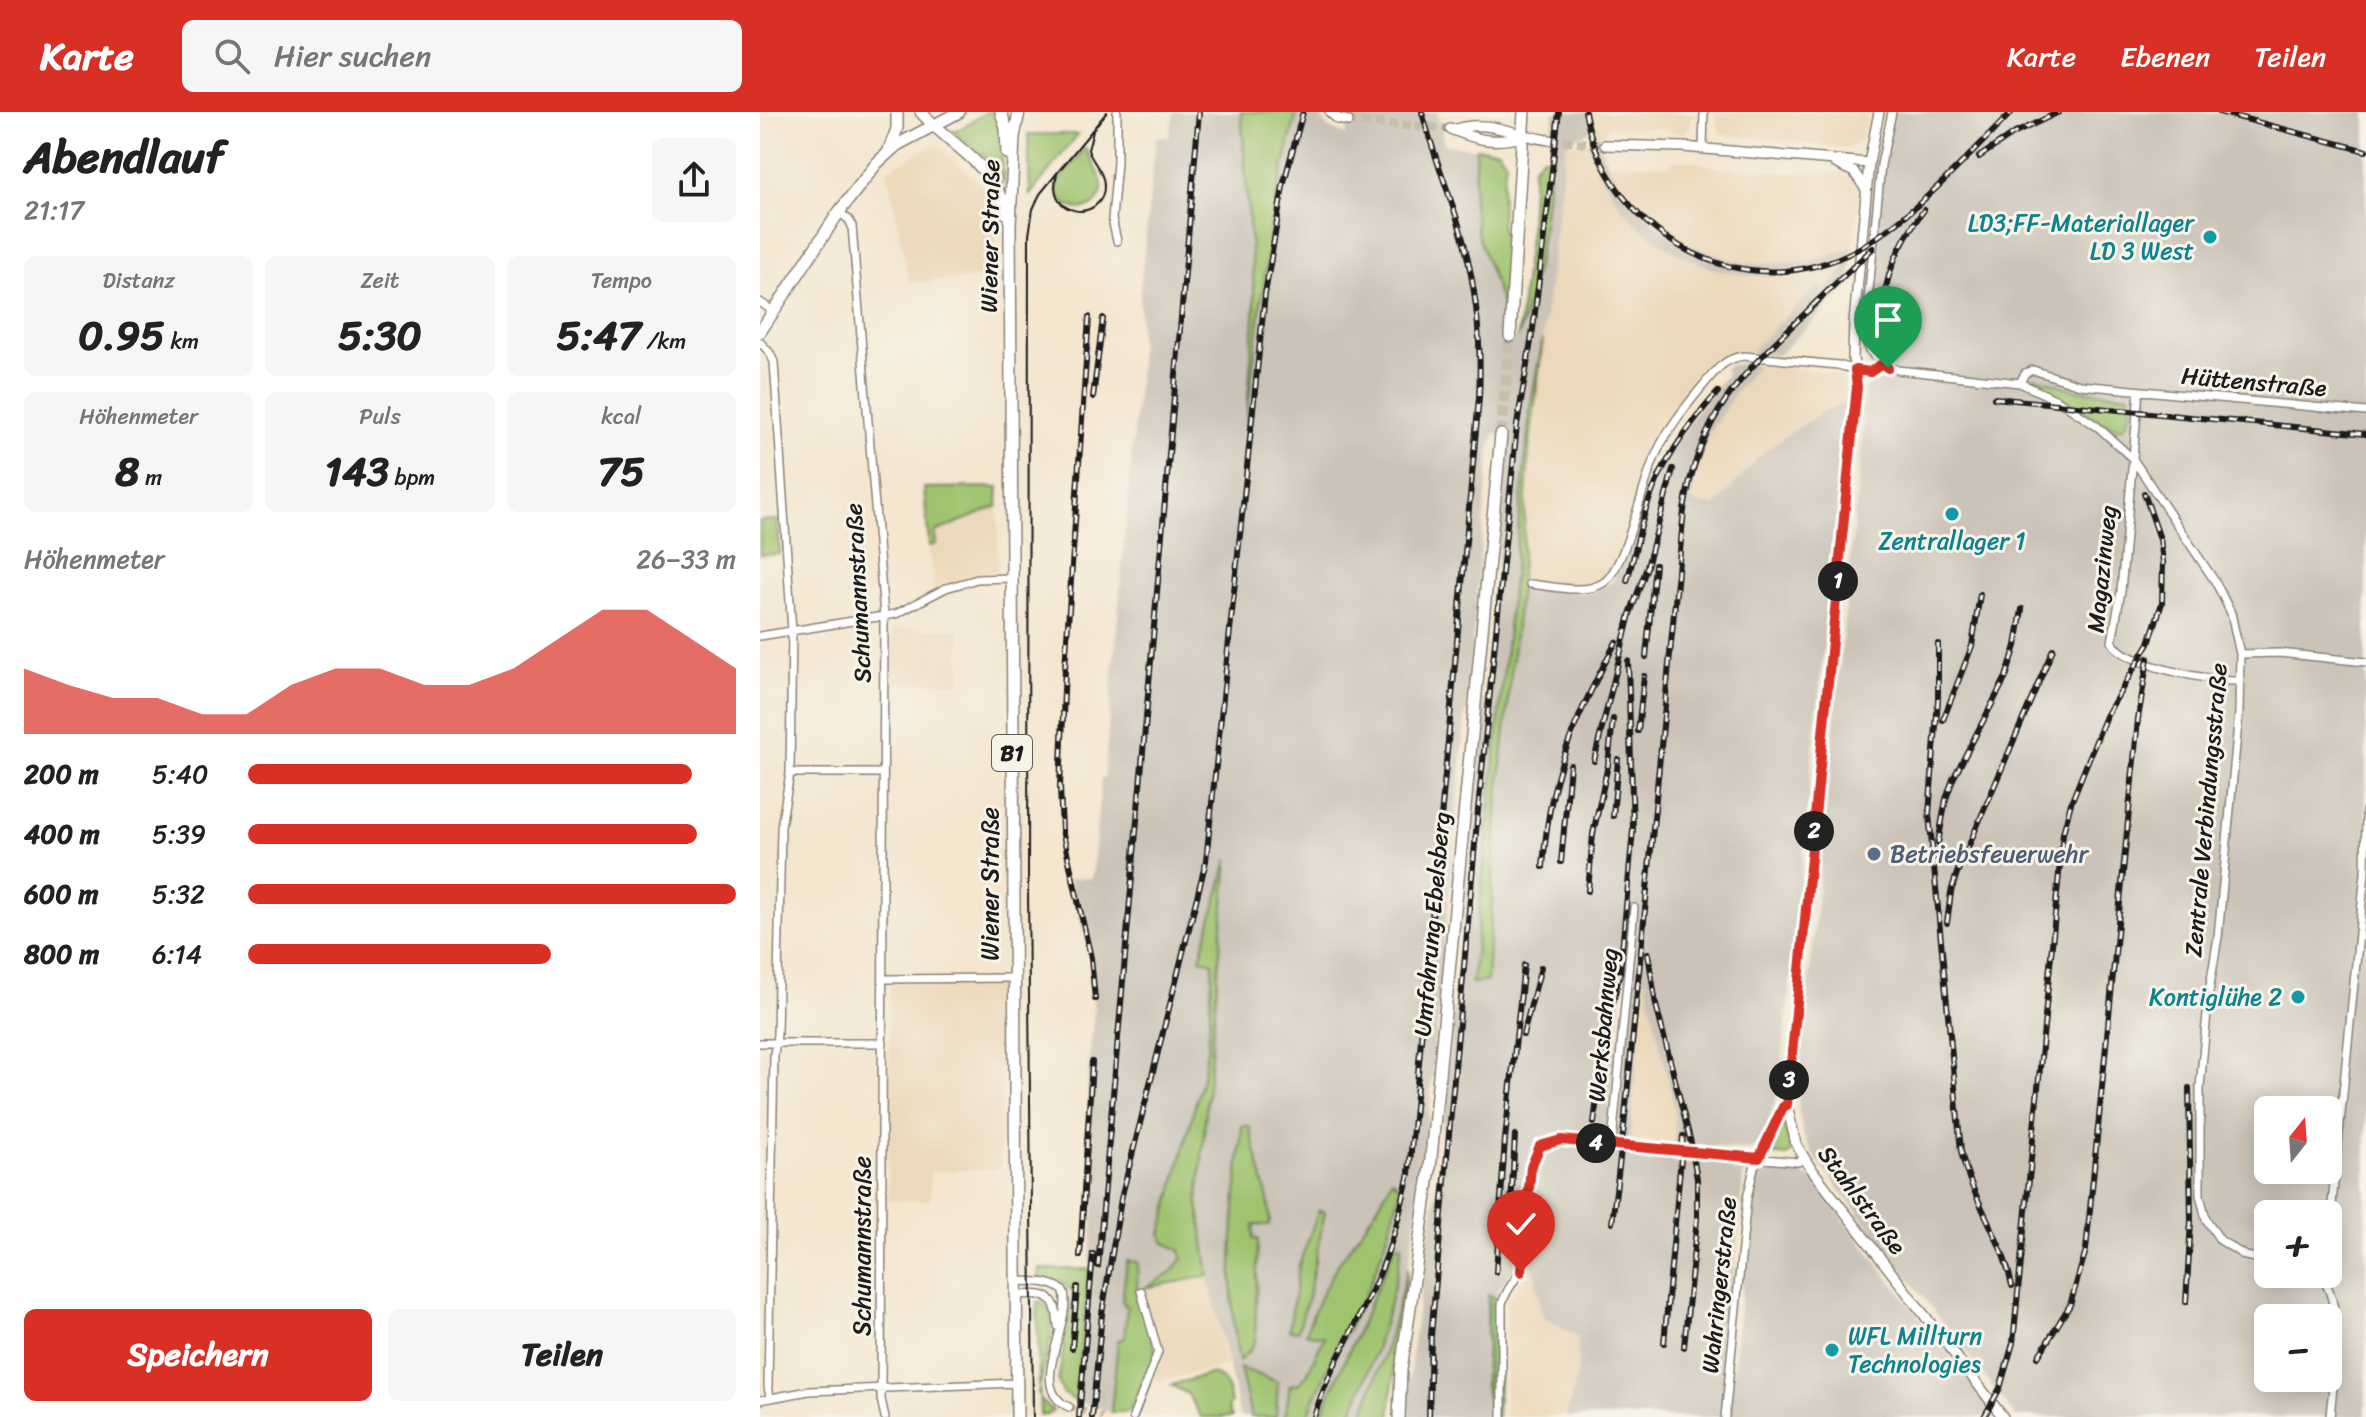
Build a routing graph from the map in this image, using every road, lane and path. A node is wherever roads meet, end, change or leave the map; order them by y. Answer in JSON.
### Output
{"nodes":[{"id":1,"x":897,"y":112,"type":"edge"},
{"id":2,"x":921,"y":112,"type":"edge"},
{"id":3,"x":959,"y":112,"type":"edge"},
{"id":4,"x":1001,"y":112,"type":"edge"},
{"id":5,"x":1019,"y":112,"type":"edge"},
{"id":6,"x":1117,"y":112,"type":"edge"},
{"id":7,"x":1330,"y":112,"type":"edge"},
{"id":8,"x":1524,"y":112,"type":"edge"},
{"id":9,"x":1704,"y":112,"type":"edge"},
{"id":10,"x":1879,"y":112,"type":"edge"},
{"id":11,"x":1892,"y":112,"type":"edge"},
{"id":12,"x":1348,"y":121,"type":"tunnel mouth"},
{"id":13,"x":934,"y":126,"type":"junction"},
{"id":14,"x":1450,"y":129,"type":"tunnel mouth"},
{"id":15,"x":1522,"y":137,"type":"junction"},
{"id":16,"x":1550,"y":140,"type":"tunnel mouth"},
{"id":17,"x":1605,"y":145,"type":"tunnel mouth"},
{"id":18,"x":1703,"y":149,"type":"junction"},
{"id":19,"x":889,"y":151,"type":"junction"},
{"id":20,"x":1824,"y":159,"type":"junction"},
{"id":21,"x":1869,"y":163,"type":"junction"},
{"id":22,"x":1881,"y":165,"type":"junction"},
{"id":23,"x":1011,"y":185,"type":"junction"},
{"id":24,"x":1866,"y":189,"type":"junction"},
{"id":25,"x":839,"y":212,"type":"junction"},
{"id":26,"x":1010,"y":225,"type":"junction"},
{"id":27,"x":1117,"y":241,"type":"dead end"},
{"id":28,"x":760,"y":302,"type":"edge"},
{"id":29,"x":773,"y":311,"type":"junction"},
{"id":30,"x":760,"y":332,"type":"edge"},
{"id":31,"x":1510,"y":336,"type":"tunnel mouth"},
{"id":32,"x":760,"y":342,"type":"edge"},
{"id":33,"x":1882,"y":364,"type":"junction"},
{"id":34,"x":1855,"y":370,"type":"junction"},
{"id":35,"x":2020,"y":383,"type":"junction"},
{"id":36,"x":2139,"y":391,"type":"junction"},
{"id":37,"x":2366,"y":412,"type":"edge"},
{"id":38,"x":1501,"y":435,"type":"tunnel mouth"},
{"id":39,"x":2133,"y":459,"type":"junction"},
{"id":40,"x":1012,"y":578,"type":"junction"},
{"id":41,"x":1530,"y":584,"type":"dead end"},
{"id":42,"x":884,"y":616,"type":"junction"},
{"id":43,"x":792,"y":631,"type":"junction"},
{"id":44,"x":760,"y":636,"type":"edge"},
{"id":45,"x":2240,"y":654,"type":"junction"},
{"id":46,"x":2366,"y":662,"type":"edge"},
{"id":47,"x":2240,"y":681,"type":"junction"},
{"id":48,"x":790,"y":773,"type":"junction"},
{"id":49,"x":883,"y":773,"type":"junction"},
{"id":50,"x":2366,"y":811,"type":"edge"},
{"id":51,"x":1634,"y":908,"type":"dead end"},
{"id":52,"x":1013,"y":978,"type":"junction"},
{"id":53,"x":883,"y":979,"type":"junction"},
{"id":54,"x":760,"y":1043,"type":"edge"},
{"id":55,"x":775,"y":1043,"type":"junction"},
{"id":56,"x":883,"y":1043,"type":"junction"},
{"id":57,"x":1787,"y":1105,"type":"junction"},
{"id":58,"x":1612,"y":1144,"type":"junction"},
{"id":59,"x":1759,"y":1158,"type":"junction"},
{"id":60,"x":1804,"y":1159,"type":"junction"},
{"id":61,"x":2332,"y":1200,"type":"edge"},
{"id":62,"x":2254,"y":1258,"type":"edge"},
{"id":63,"x":1016,"y":1281,"type":"junction"},
{"id":64,"x":2329,"y":1288,"type":"edge"},
{"id":65,"x":1141,"y":1291,"type":"dead end"},
{"id":66,"x":1016,"y":1295,"type":"junction"},
{"id":67,"x":1059,"y":1333,"type":"junction"},
{"id":68,"x":1017,"y":1383,"type":"junction"},
{"id":69,"x":881,"y":1387,"type":"junction"},
{"id":70,"x":770,"y":1397,"type":"junction"},
{"id":71,"x":760,"y":1400,"type":"edge"},
{"id":72,"x":1069,"y":1407,"type":"dead end"},
{"id":73,"x":885,"y":1417,"type":"edge"},
{"id":74,"x":1017,"y":1417,"type":"edge"},
{"id":75,"x":1133,"y":1417,"type":"edge"},
{"id":76,"x":1399,"y":1417,"type":"edge"},
{"id":77,"x":1502,"y":1417,"type":"edge"},
{"id":78,"x":1725,"y":1417,"type":"edge"},
{"id":79,"x":2003,"y":1417,"type":"edge"},
{"id":80,"x":2330,"y":1417,"type":"edge"}],
"edges":[{"from":1,"to":19,"type":"main road"},
{"from":2,"to":13,"type":"main road"},
{"from":3,"to":13,"type":"main road"},
{"from":4,"to":23,"type":"main road","number":"B1"},
{"from":5,"to":23,"type":"main road","name":"Wiener Straße"},
{"from":6,"to":27,"type":"street"},
{"from":7,"to":12,"type":"street"},
{"from":8,"to":15,"type":"main road"},
{"from":9,"to":18,"type":"street"},
{"from":10,"to":21,"type":"street","name":"Stahlstraße"},
{"from":11,"to":22,"type":"street"},
{"from":13,"to":19,"type":"main road"},
{"from":13,"to":26,"type":"main road","number":"B1"},
{"from":14,"to":15,"type":"street"},
{"from":15,"to":16,"type":"street"},
{"from":15,"to":31,"type":"main road"},
{"from":17,"to":18,"type":"street"},
{"from":18,"to":20,"type":"street"},
{"from":19,"to":25,"type":"main road"},
{"from":20,"to":21,"type":"street"},
{"from":20,"to":24,"type":"street"},
{"from":21,"to":22,"type":"street"},
{"from":21,"to":24,"type":"street","name":"Stahlstraße"},
{"from":22,"to":33,"type":"street"},
{"from":23,"to":26,"type":"main road","name":"Wiener Straße","number":"B1"},
{"from":24,"to":34,"type":"street","name":"Stahlstraße"},
{"from":25,"to":29,"type":"main road"},
{"from":25,"to":42,"type":"street","name":"Schumannstraße"},
{"from":26,"to":40,"type":"main road","name":"Wiener Straße","number":"B1"},
{"from":28,"to":29,"type":"street"},
{"from":29,"to":30,"type":"main road"},
{"from":32,"to":43,"type":"street"},
{"from":33,"to":34,"type":"street"},
{"from":33,"to":35,"type":"street","name":"Zentrale Verbindungsstraße"},
{"from":34,"to":41,"type":"street"},
{"from":34,"to":57,"type":"street","name":"Stahlstraße"},
{"from":35,"to":36,"type":"street","name":"Hüttenstraße"},
{"from":35,"to":39,"type":"street","name":"Zentrale Verbindungsstraße"},
{"from":36,"to":37,"type":"street","name":"Hüttenstraße"},
{"from":36,"to":39,"type":"street"},
{"from":38,"to":76,"type":"main road","name":"Umfahrung Ebelsberg"},
{"from":39,"to":45,"type":"street","name":"Zentrale Verbindungsstraße"},
{"from":39,"to":47,"type":"street","name":"Magazinweg"},
{"from":40,"to":42,"type":"street"},
{"from":40,"to":52,"type":"main road","name":"Wiener Straße","number":"B1"},
{"from":42,"to":43,"type":"street"},
{"from":42,"to":49,"type":"street","name":"Schumannstraße"},
{"from":43,"to":44,"type":"street"},
{"from":43,"to":48,"type":"street"},
{"from":45,"to":46,"type":"street"},
{"from":45,"to":47,"type":"street","name":"Zentrale Verbindungsstraße"},
{"from":47,"to":62,"type":"street","name":"Zentrale Verbindungsstraße"},
{"from":48,"to":49,"type":"street"},
{"from":48,"to":55,"type":"street"},
{"from":49,"to":53,"type":"street","name":"Schumannstraße"},
{"from":50,"to":61,"type":"street"},
{"from":51,"to":58,"type":"street","name":"Werksbahnweg"},
{"from":52,"to":53,"type":"street"},
{"from":52,"to":63,"type":"main road","name":"Wiener Straße","number":"B1"},
{"from":53,"to":56,"type":"street","name":"Schumannstraße"},
{"from":54,"to":55,"type":"street"},
{"from":55,"to":56,"type":"street"},
{"from":55,"to":70,"type":"street"},
{"from":56,"to":69,"type":"street","name":"Schumannstraße"},
{"from":57,"to":59,"type":"street","name":"Wahringerstraße"},
{"from":57,"to":60,"type":"street","name":"Stahlstraße"},
{"from":58,"to":59,"type":"street"},
{"from":58,"to":77,"type":"street"},
{"from":59,"to":60,"type":"street"},
{"from":59,"to":78,"type":"street","name":"Wahringerstraße"},
{"from":60,"to":79,"type":"street","name":"Stahlstraße"},
{"from":63,"to":66,"type":"main road","name":"Wiener Straße","number":"B1"},
{"from":63,"to":67,"type":"street"},
{"from":64,"to":80,"type":"street"},
{"from":65,"to":75,"type":"street"},
{"from":66,"to":67,"type":"street"},
{"from":66,"to":68,"type":"main road","name":"Wiener Straße","number":"B1"},
{"from":67,"to":72,"type":"street"},
{"from":68,"to":69,"type":"street"},
{"from":68,"to":74,"type":"main road","name":"Wiener Straße","number":"B1"},
{"from":69,"to":70,"type":"street"},
{"from":69,"to":73,"type":"street","name":"Schumannstraße"},
{"from":70,"to":71,"type":"street"}]}
